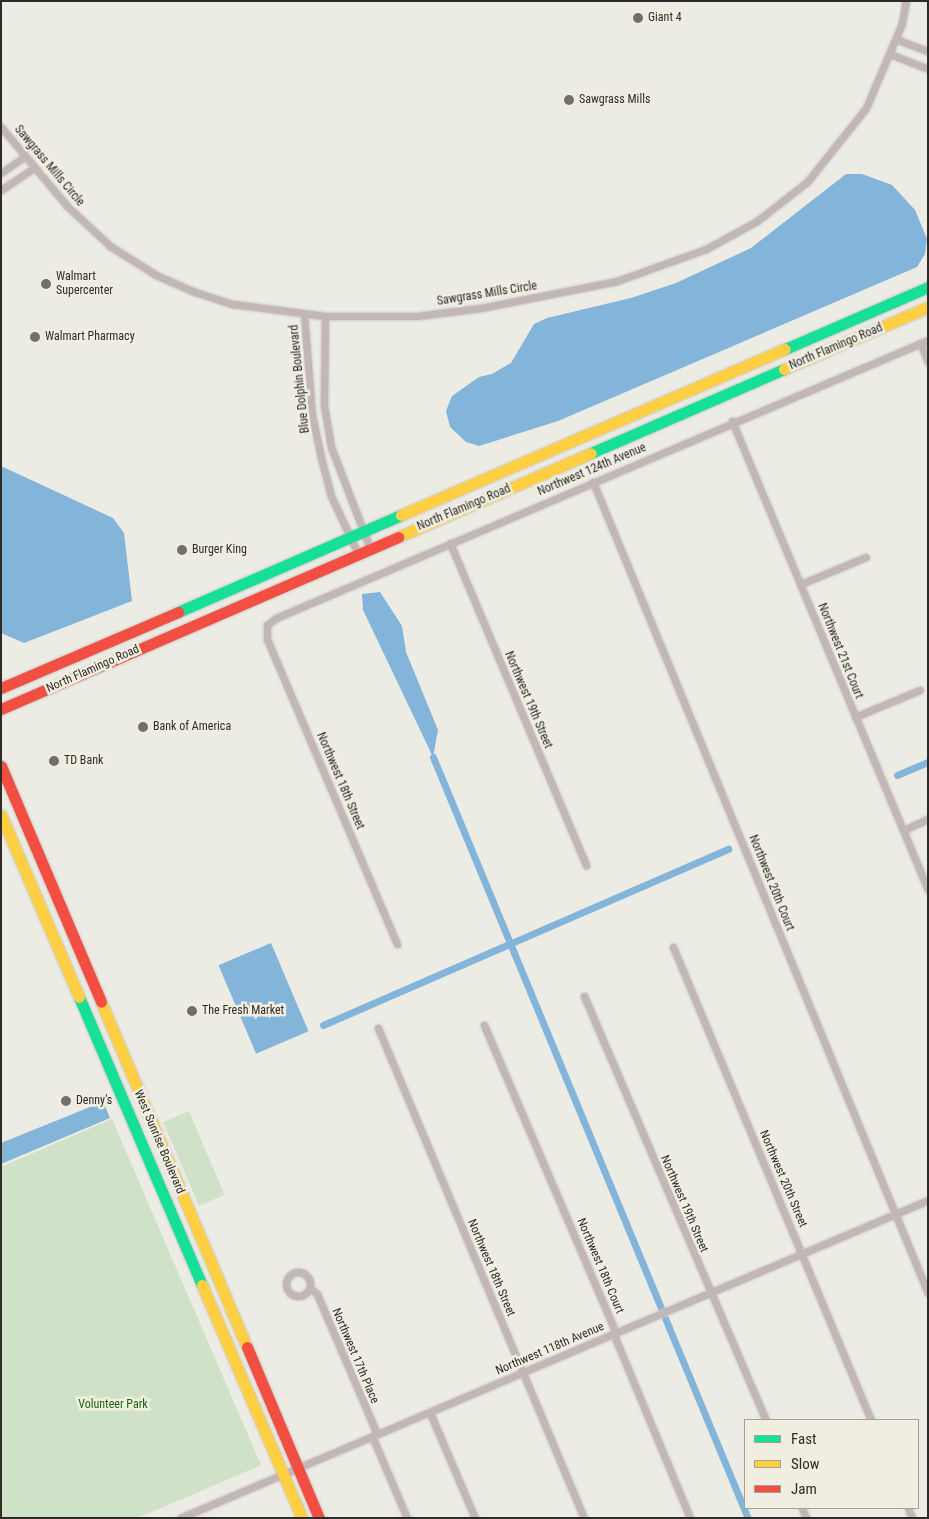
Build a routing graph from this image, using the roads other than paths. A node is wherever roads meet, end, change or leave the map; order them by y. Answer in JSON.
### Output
{"nodes":[{"id":1,"x":906,"y":1,"type":"edge"},
{"id":2,"x":896,"y":39,"type":"junction"},
{"id":3,"x":928,"y":51,"type":"edge"},
{"id":4,"x":890,"y":54,"type":"junction"},
{"id":5,"x":928,"y":69,"type":"edge"},
{"id":6,"x":1,"y":126,"type":"edge"},
{"id":7,"x":25,"y":156,"type":"junction"},
{"id":8,"x":34,"y":168,"type":"junction"},
{"id":9,"x":1,"y":173,"type":"edge"},
{"id":10,"x":1,"y":190,"type":"edge"},
{"id":11,"x":928,"y":287,"type":"edge"},
{"id":12,"x":928,"y":307,"type":"edge"},
{"id":13,"x":304,"y":314,"type":"junction"},
{"id":14,"x":325,"y":316,"type":"junction"},
{"id":15,"x":928,"y":340,"type":"edge"},
{"id":16,"x":920,"y":343,"type":"junction"},
{"id":17,"x":928,"y":362,"type":"edge"},
{"id":18,"x":732,"y":422,"type":"junction"},
{"id":19,"x":593,"y":482,"type":"junction"},
{"id":20,"x":362,"y":531,"type":"junction"},
{"id":21,"x":349,"y":537,"type":"junction"},
{"id":22,"x":450,"y":543,"type":"junction"},
{"id":23,"x":370,"y":548,"type":"junction"},
{"id":24,"x":358,"y":554,"type":"junction"},
{"id":25,"x":866,"y":557,"type":"dead end"},
{"id":26,"x":801,"y":584,"type":"junction"},
{"id":27,"x":267,"y":626,"type":"joint"},
{"id":28,"x":1,"y":688,"type":"edge"},
{"id":29,"x":920,"y":690,"type":"dead end"},
{"id":30,"x":1,"y":709,"type":"edge"},
{"id":31,"x":855,"y":717,"type":"junction"},
{"id":32,"x":1,"y":766,"type":"edge"},
{"id":33,"x":1,"y":815,"type":"edge"},
{"id":34,"x":928,"y":819,"type":"edge"},
{"id":35,"x":904,"y":830,"type":"junction"},
{"id":36,"x":586,"y":865,"type":"dead end"},
{"id":37,"x":928,"y":890,"type":"edge"},
{"id":38,"x":397,"y":944,"type":"dead end"},
{"id":39,"x":673,"y":947,"type":"dead end"},
{"id":40,"x":584,"y":996,"type":"dead end"},
{"id":41,"x":484,"y":1025,"type":"dead end"},
{"id":42,"x":378,"y":1028,"type":"dead end"},
{"id":43,"x":928,"y":1200,"type":"edge"},
{"id":44,"x":895,"y":1214,"type":"junction"},
{"id":45,"x":802,"y":1254,"type":"junction"},
{"id":46,"x":310,"y":1288,"type":"dead end"},
{"id":47,"x":710,"y":1293,"type":"junction"},
{"id":48,"x":928,"y":1293,"type":"edge"},
{"id":49,"x":615,"y":1334,"type":"junction"},
{"id":50,"x":523,"y":1372,"type":"junction"},
{"id":51,"x":430,"y":1413,"type":"junction"},
{"id":52,"x":766,"y":1419,"type":"edge"},
{"id":53,"x":872,"y":1419,"type":"edge"},
{"id":54,"x":374,"y":1435,"type":"junction"},
{"id":55,"x":298,"y":1468,"type":"junction"},
{"id":56,"x":283,"y":1474,"type":"junction"},
{"id":57,"x":180,"y":1518,"type":"edge"},
{"id":58,"x":302,"y":1518,"type":"edge"},
{"id":59,"x":319,"y":1518,"type":"edge"},
{"id":60,"x":406,"y":1518,"type":"edge"},
{"id":61,"x":475,"y":1518,"type":"edge"},
{"id":62,"x":584,"y":1518,"type":"edge"},
{"id":63,"x":690,"y":1518,"type":"edge"}],
"edges":[{"from":1,"to":2,"type":"street","name":"Sawgrass Mills Circle"},
{"from":2,"to":3,"type":"street"},
{"from":2,"to":4,"type":"street","name":"Sawgrass Mills Circle"},
{"from":4,"to":5,"type":"street"},
{"from":4,"to":14,"type":"street","name":"Sawgrass Mills Circle"},
{"from":6,"to":7,"type":"street","name":"Sawgrass Mills Circle"},
{"from":7,"to":8,"type":"street","name":"Sawgrass Mills Circle"},
{"from":7,"to":9,"type":"street"},
{"from":8,"to":10,"type":"street"},
{"from":8,"to":13,"type":"street","name":"Sawgrass Mills Circle"},
{"from":11,"to":20,"type":"highway","name":"North Flamingo Road"},
{"from":12,"to":23,"type":"highway","name":"North Flamingo Road"},
{"from":13,"to":14,"type":"street","name":"Sawgrass Mills Circle"},
{"from":13,"to":21,"type":"street","name":"Blue Dolphin Boulevard"},
{"from":14,"to":20,"type":"street","name":"Blue Dolphin Boulevard"},
{"from":15,"to":16,"type":"street","name":"Northwest 124th Avenue"},
{"from":16,"to":17,"type":"street"},
{"from":16,"to":18,"type":"street","name":"Northwest 124th Avenue"},
{"from":18,"to":19,"type":"street","name":"Northwest 124th Avenue"},
{"from":18,"to":26,"type":"street","name":"Northwest 21st Court"},
{"from":19,"to":22,"type":"street","name":"Northwest 124th Avenue"},
{"from":19,"to":44,"type":"street","name":"Northwest 20th Court"},
{"from":20,"to":21,"type":"highway","name":"North Flamingo Road"},
{"from":20,"to":23,"type":"street","name":"Blue Dolphin Boulevard"},
{"from":21,"to":24,"type":"street","name":"Blue Dolphin Boulevard"},
{"from":21,"to":28,"type":"highway","name":"North Flamingo Road"},
{"from":22,"to":27,"type":"street","name":"Northwest 124th Avenue"},
{"from":22,"to":36,"type":"street","name":"Northwest 19th Street"},
{"from":23,"to":24,"type":"highway","name":"North Flamingo Road"},
{"from":24,"to":30,"type":"highway","name":"North Flamingo Road"},
{"from":25,"to":26,"type":"street"},
{"from":26,"to":31,"type":"street","name":"Northwest 21st Court"},
{"from":27,"to":38,"type":"street","name":"Northwest 18th Street"},
{"from":29,"to":31,"type":"street"},
{"from":31,"to":35,"type":"street","name":"Northwest 21st Court"},
{"from":32,"to":55,"type":"highway","name":"West Sunrise Boulevard"},
{"from":33,"to":56,"type":"highway","name":"West Sunrise Boulevard"},
{"from":34,"to":35,"type":"street"},
{"from":35,"to":37,"type":"street","name":"Northwest 21st Court"},
{"from":39,"to":45,"type":"street","name":"Northwest 20th Street"},
{"from":40,"to":47,"type":"street","name":"Northwest 19th Street"},
{"from":41,"to":49,"type":"street","name":"Northwest 18th Court"},
{"from":42,"to":50,"type":"street","name":"Northwest 18th Street"},
{"from":43,"to":44,"type":"street","name":"Northwest 118th Avenue"},
{"from":44,"to":45,"type":"street","name":"Northwest 118th Avenue"},
{"from":44,"to":48,"type":"street","name":"Northwest 20th Court"},
{"from":45,"to":47,"type":"street","name":"Northwest 118th Avenue"},
{"from":45,"to":53,"type":"street","name":"Northwest 20th Street"},
{"from":46,"to":54,"type":"street","name":"Northwest 17th Place"},
{"from":47,"to":49,"type":"street","name":"Northwest 118th Avenue"},
{"from":47,"to":52,"type":"street","name":"Northwest 19th Street"},
{"from":49,"to":50,"type":"street","name":"Northwest 118th Avenue"},
{"from":49,"to":63,"type":"street","name":"Northwest 18th Court"},
{"from":50,"to":51,"type":"street","name":"Northwest 118th Avenue"},
{"from":50,"to":62,"type":"street","name":"Northwest 18th Street"},
{"from":51,"to":54,"type":"street","name":"Northwest 118th Avenue"},
{"from":51,"to":61,"type":"street"},
{"from":54,"to":55,"type":"street","name":"Northwest 118th Avenue"},
{"from":54,"to":60,"type":"street","name":"Northwest 17th Place"},
{"from":55,"to":56,"type":"street","name":"Northwest 118th Avenue"},
{"from":55,"to":59,"type":"highway","name":"West Sunrise Boulevard"},
{"from":56,"to":57,"type":"street","name":"Northwest 118th Avenue"},
{"from":56,"to":58,"type":"highway","name":"West Sunrise Boulevard"}]}
